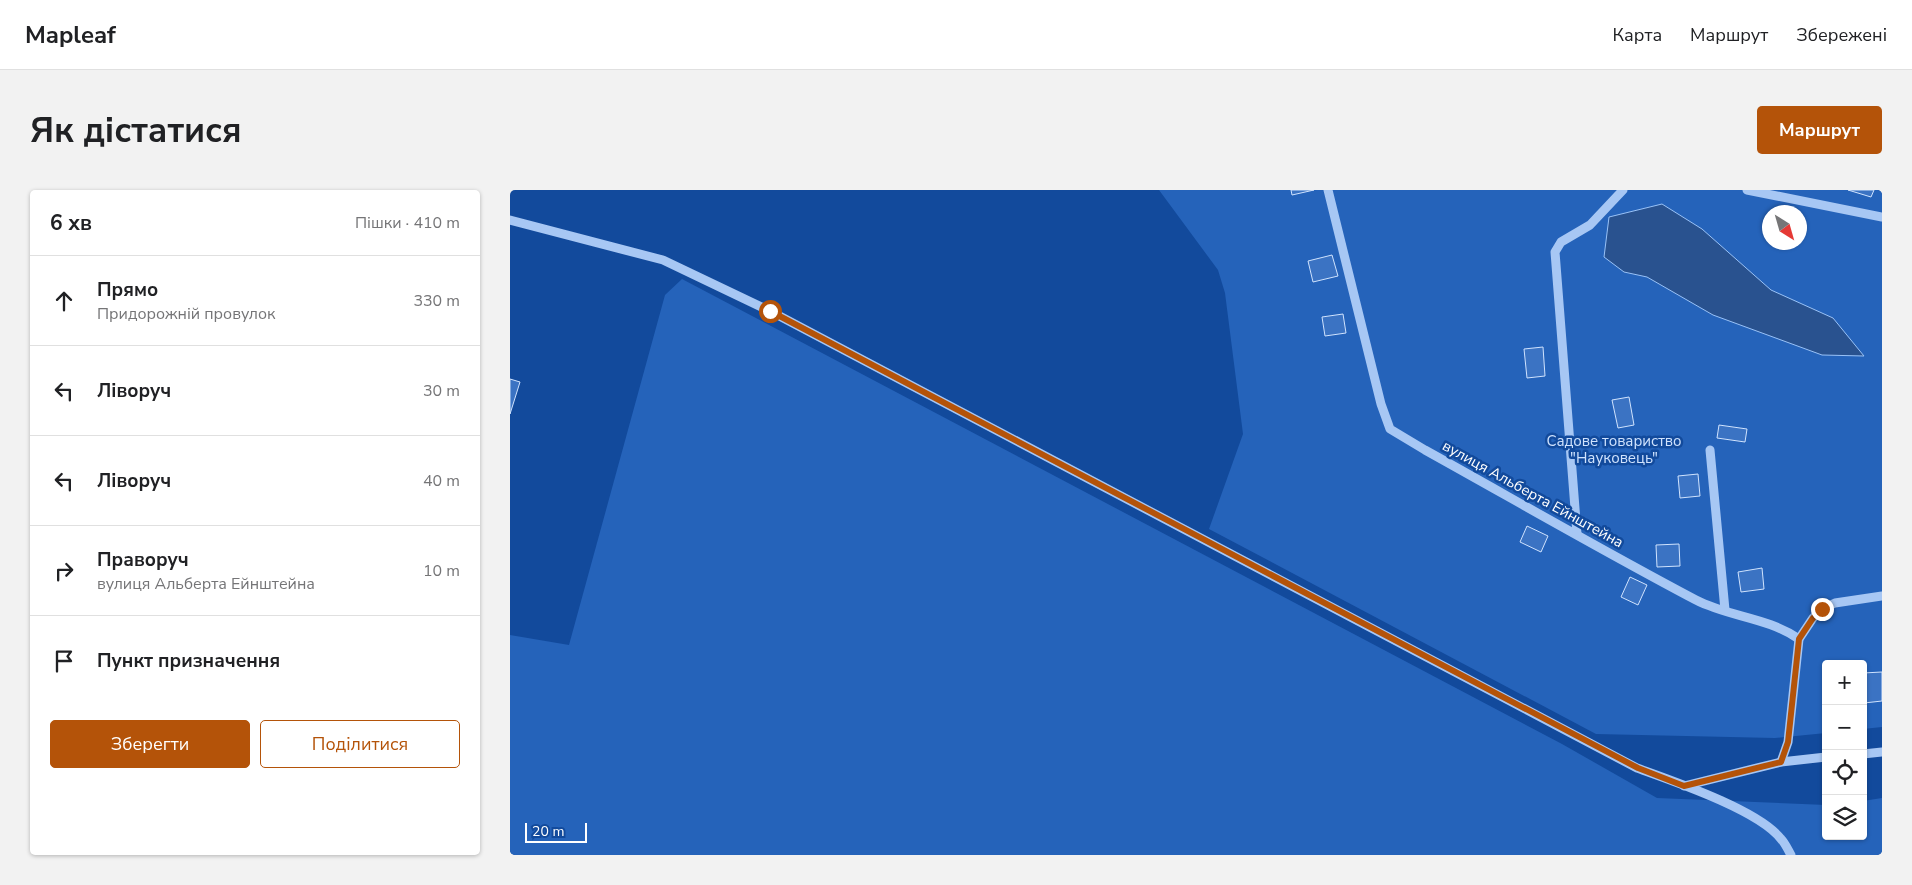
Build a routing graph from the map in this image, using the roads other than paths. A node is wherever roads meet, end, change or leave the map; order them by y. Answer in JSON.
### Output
{"nodes":[{"id":1,"x":1328,"y":190,"type":"edge"},
{"id":2,"x":1623,"y":190,"type":"edge"},
{"id":3,"x":1747,"y":190,"type":"edge"},
{"id":4,"x":1882,"y":217,"type":"edge"},
{"id":5,"x":510,"y":220,"type":"edge"},
{"id":6,"x":1710,"y":450,"type":"dead end"},
{"id":7,"x":1577,"y":534,"type":"junction"},
{"id":8,"x":1882,"y":596,"type":"edge"},
{"id":9,"x":1725,"y":610,"type":"junction"},
{"id":10,"x":1799,"y":639,"type":"junction"},
{"id":11,"x":1882,"y":752,"type":"edge"},
{"id":12,"x":1867,"y":754,"type":"edge"},
{"id":13,"x":1822,"y":757,"type":"edge"},
{"id":14,"x":1781,"y":762,"type":"junction"},
{"id":15,"x":1684,"y":786,"type":"junction"},
{"id":16,"x":1791,"y":855,"type":"edge"}],
"edges":[{"from":1,"to":7,"type":"street","name":"вулиця Альберта Ейнштейна"},
{"from":2,"to":7,"type":"street"},
{"from":3,"to":4,"type":"street"},
{"from":5,"to":15,"type":"street"},
{"from":6,"to":9,"type":"street"},
{"from":7,"to":9,"type":"street","name":"вулиця Альберта Ейнштейна"},
{"from":8,"to":10,"type":"street"},
{"from":9,"to":10,"type":"street","name":"вулиця Альберта Ейнштейна"},
{"from":10,"to":14,"type":"street"},
{"from":11,"to":12,"type":"street"},
{"from":13,"to":14,"type":"street"},
{"from":14,"to":15,"type":"street"},
{"from":15,"to":16,"type":"street"}]}
